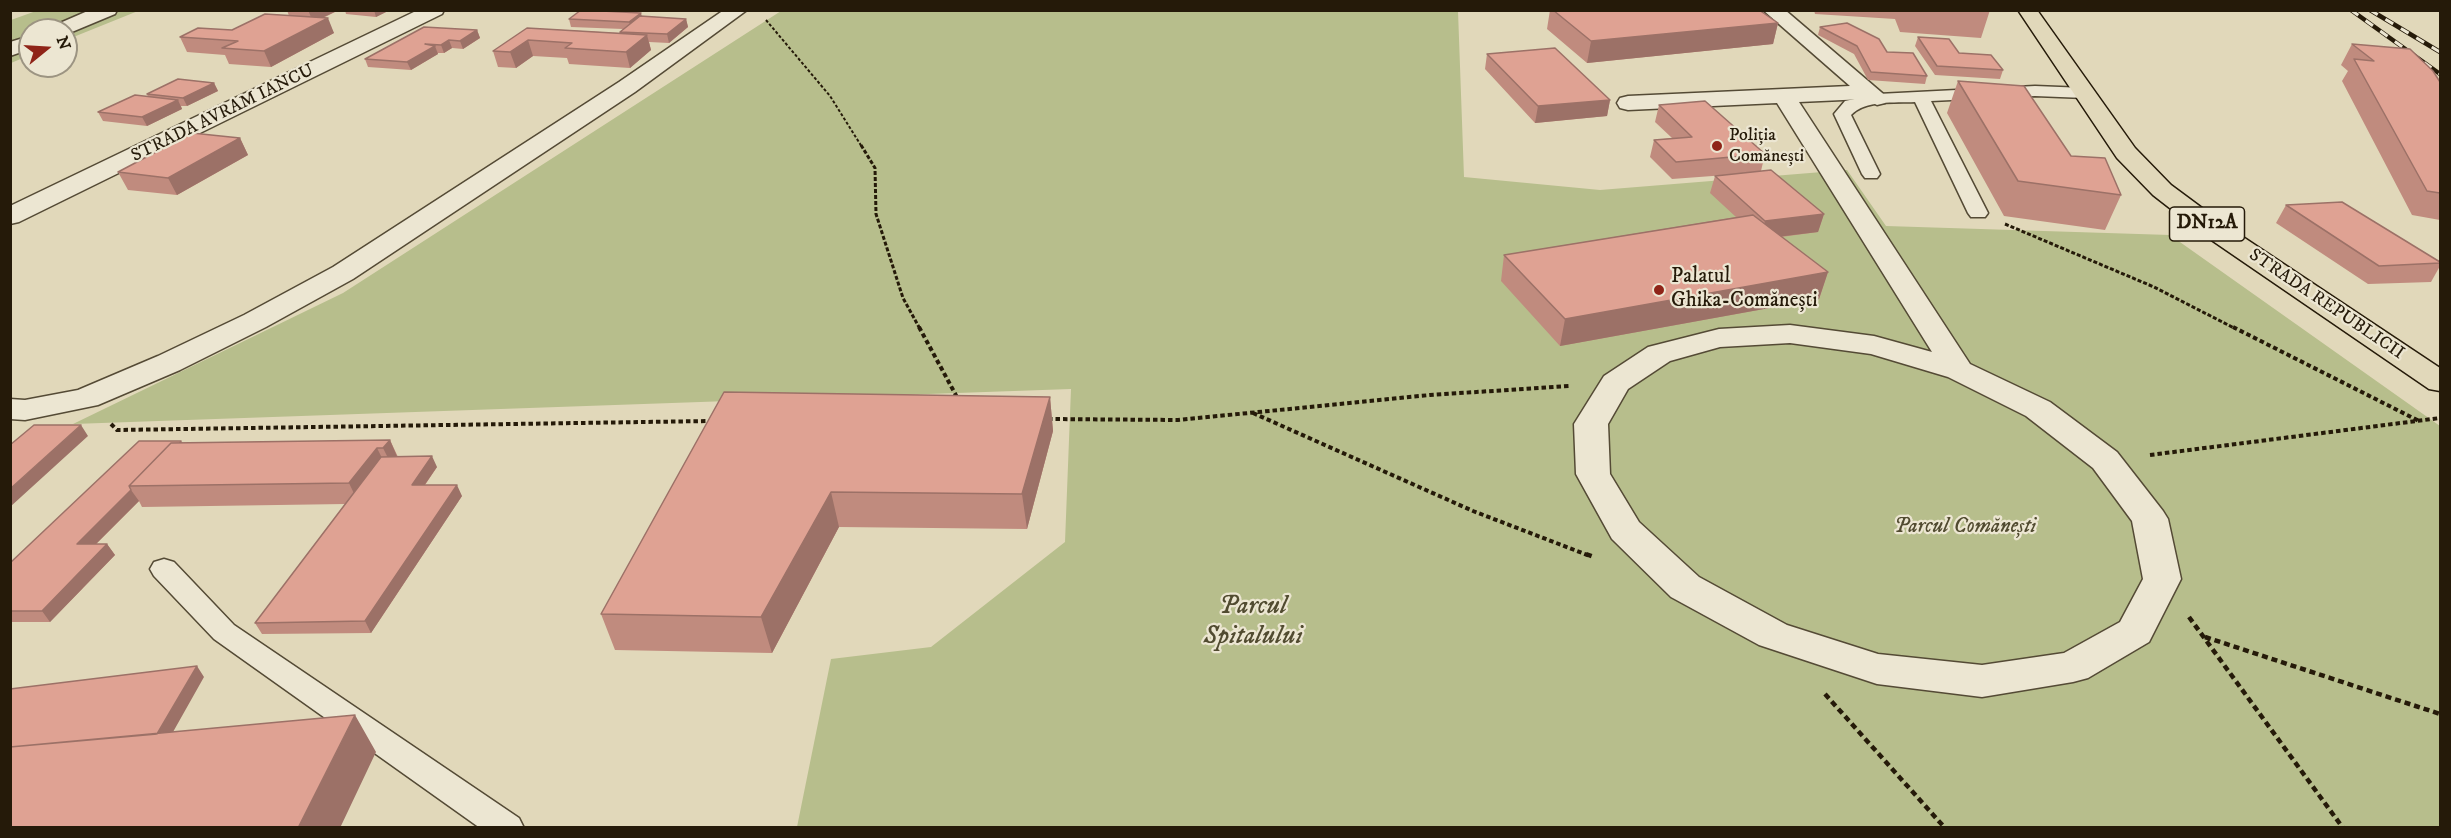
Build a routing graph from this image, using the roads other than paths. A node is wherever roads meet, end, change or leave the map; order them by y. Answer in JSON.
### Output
{"nodes":[{"id":1,"x":108,"y":10,"type":"edge"},
{"id":2,"x":435,"y":10,"type":"edge"},
{"id":3,"x":738,"y":10,"type":"edge"},
{"id":4,"x":1772,"y":10,"type":"edge"},
{"id":5,"x":2027,"y":10,"type":"edge"},
{"id":6,"x":78,"y":22,"type":"edge"},
{"id":7,"x":2085,"y":93,"type":"junction"},
{"id":8,"x":1874,"y":95,"type":"junction"},
{"id":9,"x":1784,"y":96,"type":"junction"},
{"id":10,"x":1920,"y":96,"type":"junction"},
{"id":11,"x":1628,"y":103,"type":"dead end"},
{"id":12,"x":1871,"y":174,"type":"dead end"},
{"id":13,"x":1978,"y":213,"type":"road end"},
{"id":14,"x":10,"y":216,"type":"edge"},
{"id":15,"x":1959,"y":370,"type":"junction"},
{"id":16,"x":2440,"y":382,"type":"edge"},
{"id":17,"x":10,"y":409,"type":"edge"},
{"id":18,"x":164,"y":569,"type":"dead end"},
{"id":19,"x":507,"y":828,"type":"edge"}],
"edges":[{"from":1,"to":6,"type":"street"},
{"from":2,"to":14,"type":"street","name":"STRADA AVRAM IANCU"},
{"from":3,"to":17,"type":"street"},
{"from":4,"to":8,"type":"street"},
{"from":5,"to":7,"type":"main road","name":"STRADA REPUBLICII","number":"DN12A"},
{"from":7,"to":10,"type":"lane"},
{"from":7,"to":16,"type":"main road","name":"STRADA REPUBLICII","number":"DN12A"},
{"from":8,"to":9,"type":"street"},
{"from":8,"to":10,"type":"lane"},
{"from":8,"to":12,"type":"lane"},
{"from":9,"to":11,"type":"street"},
{"from":9,"to":15,"type":"street"},
{"from":10,"to":13,"type":"lane"},
{"from":15,"to":15,"type":"street"},
{"from":18,"to":19,"type":"lane"}]}
